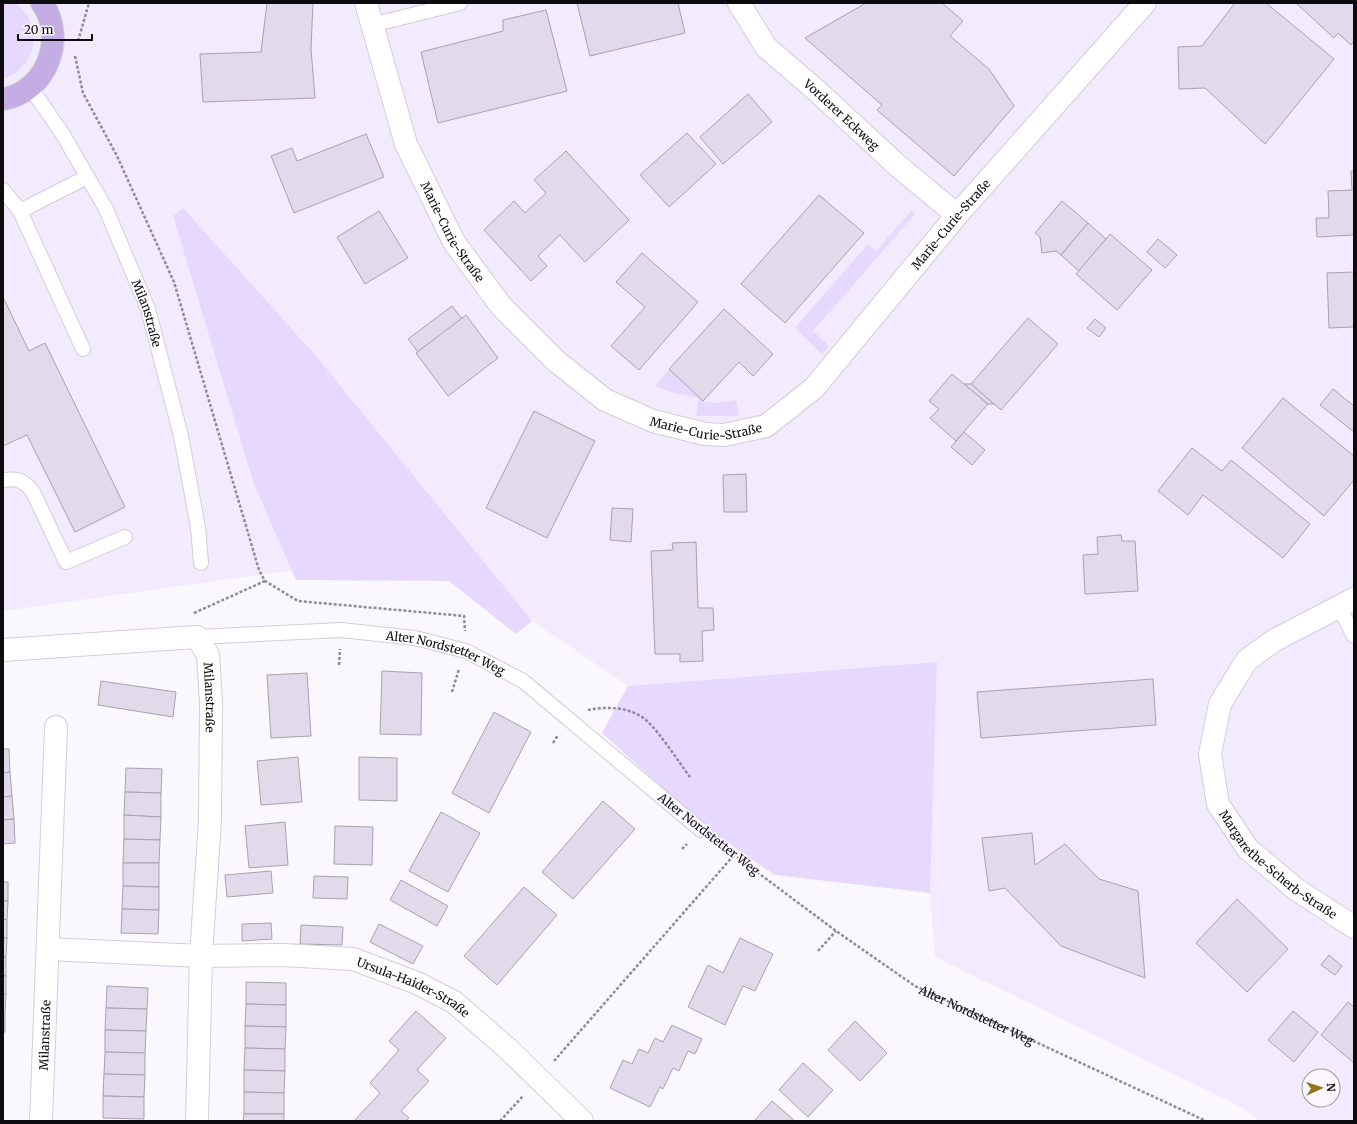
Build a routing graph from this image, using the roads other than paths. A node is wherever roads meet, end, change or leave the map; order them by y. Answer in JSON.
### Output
{"nodes":[{"id":1,"x":42,"y":3,"type":"edge"},
{"id":2,"x":366,"y":3,"type":"edge"},
{"id":3,"x":460,"y":3,"type":"edge"},
{"id":4,"x":739,"y":3,"type":"edge"},
{"id":5,"x":1145,"y":3,"type":"edge"},
{"id":6,"x":372,"y":25,"type":"junction"},
{"id":7,"x":30,"y":87,"type":"junction"},
{"id":8,"x":3,"y":99,"type":"edge"},
{"id":9,"x":87,"y":177,"type":"junction"},
{"id":10,"x":3,"y":190,"type":"edge"},
{"id":11,"x":20,"y":211,"type":"junction"},
{"id":12,"x":957,"y":215,"type":"junction"},
{"id":13,"x":83,"y":349,"type":"dead end"},
{"id":14,"x":3,"y":480,"type":"edge"},
{"id":15,"x":125,"y":537,"type":"dead end"},
{"id":16,"x":201,"y":563,"type":"dead end"},
{"id":17,"x":1347,"y":603,"type":"edge"},
{"id":18,"x":1354,"y":636,"type":"edge"},
{"id":19,"x":197,"y":637,"type":"junction"},
{"id":20,"x":4,"y":645,"type":"edge"},
{"id":21,"x":56,"y":727,"type":"dead end"},
{"id":22,"x":701,"y":830,"type":"road end"},
{"id":23,"x":1354,"y":927,"type":"edge"},
{"id":24,"x":48,"y":949,"type":"junction"},
{"id":25,"x":201,"y":956,"type":"junction"},
{"id":26,"x":41,"y":1121,"type":"edge"},
{"id":27,"x":197,"y":1121,"type":"edge"},
{"id":28,"x":582,"y":1121,"type":"edge"}],
"edges":[{"from":1,"to":7,"type":"main road"},
{"from":2,"to":6,"type":"street","name":"Marie-Curie-Straße"},
{"from":3,"to":6,"type":"lane"},
{"from":4,"to":12,"type":"street","name":"Vorderer Eckweg"},
{"from":5,"to":12,"type":"street","name":"Marie-Curie-Straße"},
{"from":6,"to":12,"type":"street","name":"Marie-Curie-Straße"},
{"from":7,"to":8,"type":"main road"},
{"from":7,"to":9,"type":"lane","name":"Milanstraße"},
{"from":9,"to":11,"type":"lane"},
{"from":9,"to":16,"type":"lane","name":"Milanstraße"},
{"from":10,"to":11,"type":"lane"},
{"from":11,"to":13,"type":"lane"},
{"from":14,"to":15,"type":"lane"},
{"from":17,"to":18,"type":"lane"},
{"from":17,"to":23,"type":"street","name":"Margarethe-Scherb-Straße"},
{"from":19,"to":20,"type":"street"},
{"from":19,"to":22,"type":"lane","name":"Alter Nordstetter Weg"},
{"from":19,"to":25,"type":"street","name":"Milanstraße"},
{"from":21,"to":24,"type":"street","name":"Milanstraße"},
{"from":24,"to":25,"type":"street"},
{"from":24,"to":26,"type":"street","name":"Milanstraße"},
{"from":25,"to":27,"type":"street","name":"Milanstraße"},
{"from":25,"to":28,"type":"street","name":"Ursula-Haider-Straße"}]}
